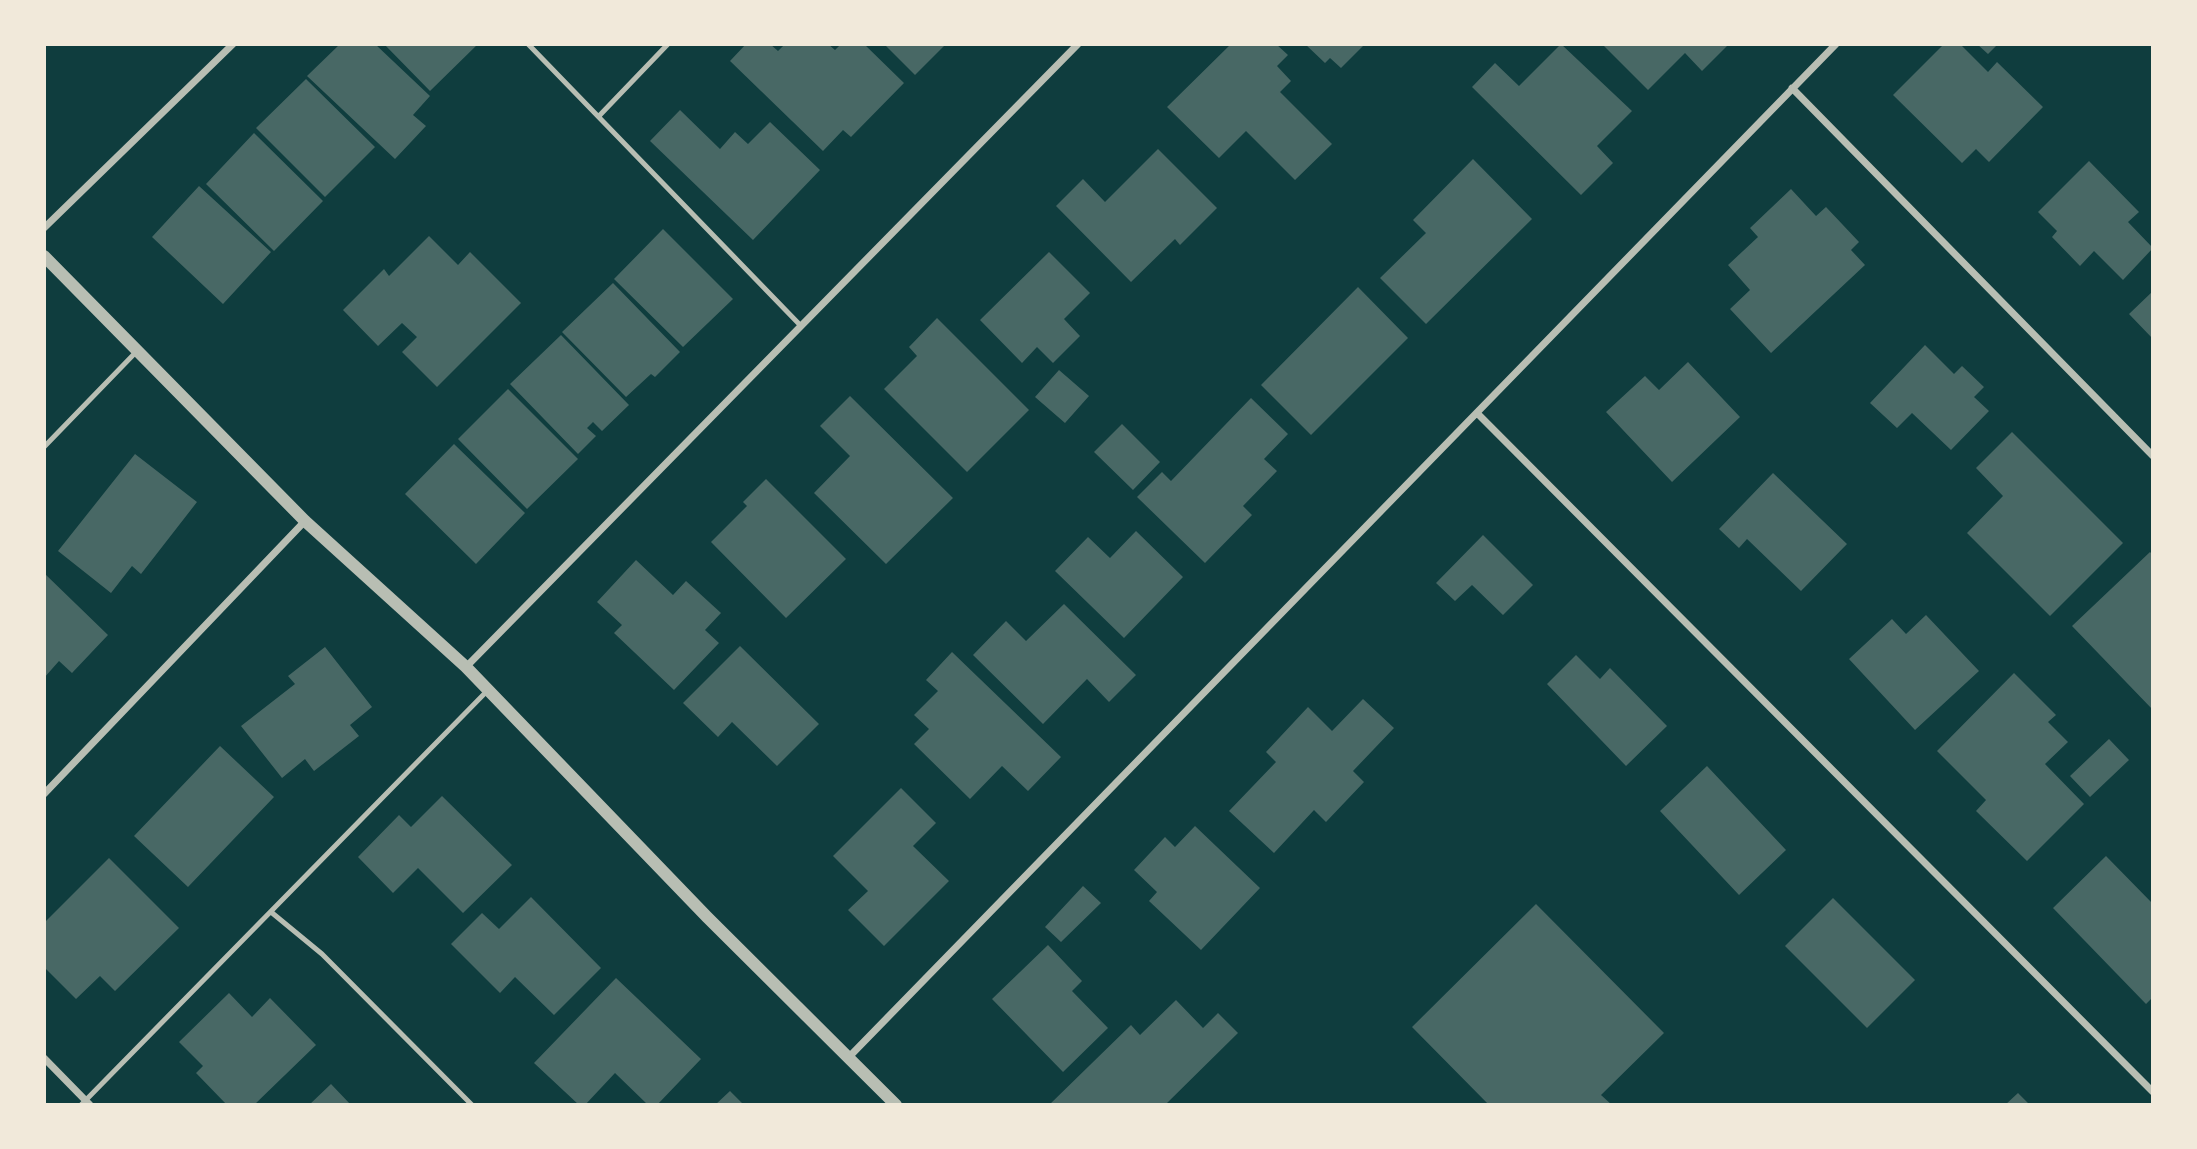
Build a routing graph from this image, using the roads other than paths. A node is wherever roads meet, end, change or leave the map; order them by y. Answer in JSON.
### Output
{"nodes":[{"id":1,"x":233,"y":44,"type":"edge"},
{"id":2,"x":528,"y":44,"type":"edge"},
{"id":3,"x":668,"y":44,"type":"edge"},
{"id":4,"x":1078,"y":44,"type":"edge"},
{"id":5,"x":1836,"y":44,"type":"edge"},
{"id":6,"x":1792,"y":88,"type":"junction"},
{"id":7,"x":598,"y":116,"type":"junction"},
{"id":8,"x":44,"y":228,"type":"edge"},
{"id":9,"x":44,"y":256,"type":"edge"},
{"id":10,"x":801,"y":326,"type":"junction"},
{"id":11,"x":137,"y":351,"type":"junction"},
{"id":12,"x":1476,"y":412,"type":"junction"},
{"id":13,"x":44,"y":447,"type":"edge"},
{"id":14,"x":2153,"y":456,"type":"edge"},
{"id":15,"x":305,"y":521,"type":"junction"},
{"id":16,"x":466,"y":667,"type":"junction"},
{"id":17,"x":488,"y":690,"type":"junction"},
{"id":18,"x":44,"y":794,"type":"edge"},
{"id":19,"x":271,"y":912,"type":"junction"},
{"id":20,"x":44,"y":1058,"type":"edge"},
{"id":21,"x":849,"y":1058,"type":"junction"},
{"id":22,"x":2153,"y":1092,"type":"edge"},
{"id":23,"x":86,"y":1104,"type":"edge"},
{"id":24,"x":472,"y":1105,"type":"edge"},
{"id":25,"x":896,"y":1105,"type":"edge"}],
"edges":[{"from":1,"to":8,"type":"street"},
{"from":2,"to":7,"type":"lane"},
{"from":3,"to":7,"type":"lane"},
{"from":4,"to":10,"type":"street"},
{"from":5,"to":6,"type":"street"},
{"from":6,"to":12,"type":"street"},
{"from":6,"to":14,"type":"street"},
{"from":7,"to":10,"type":"lane"},
{"from":9,"to":11,"type":"street"},
{"from":10,"to":16,"type":"street"},
{"from":11,"to":13,"type":"lane"},
{"from":11,"to":15,"type":"street"},
{"from":12,"to":21,"type":"street"},
{"from":12,"to":22,"type":"street"},
{"from":15,"to":16,"type":"street"},
{"from":15,"to":18,"type":"street"},
{"from":16,"to":17,"type":"street"},
{"from":17,"to":19,"type":"lane"},
{"from":17,"to":21,"type":"street"},
{"from":19,"to":23,"type":"lane"},
{"from":19,"to":24,"type":"lane"},
{"from":20,"to":23,"type":"street"},
{"from":21,"to":25,"type":"street"}]}
